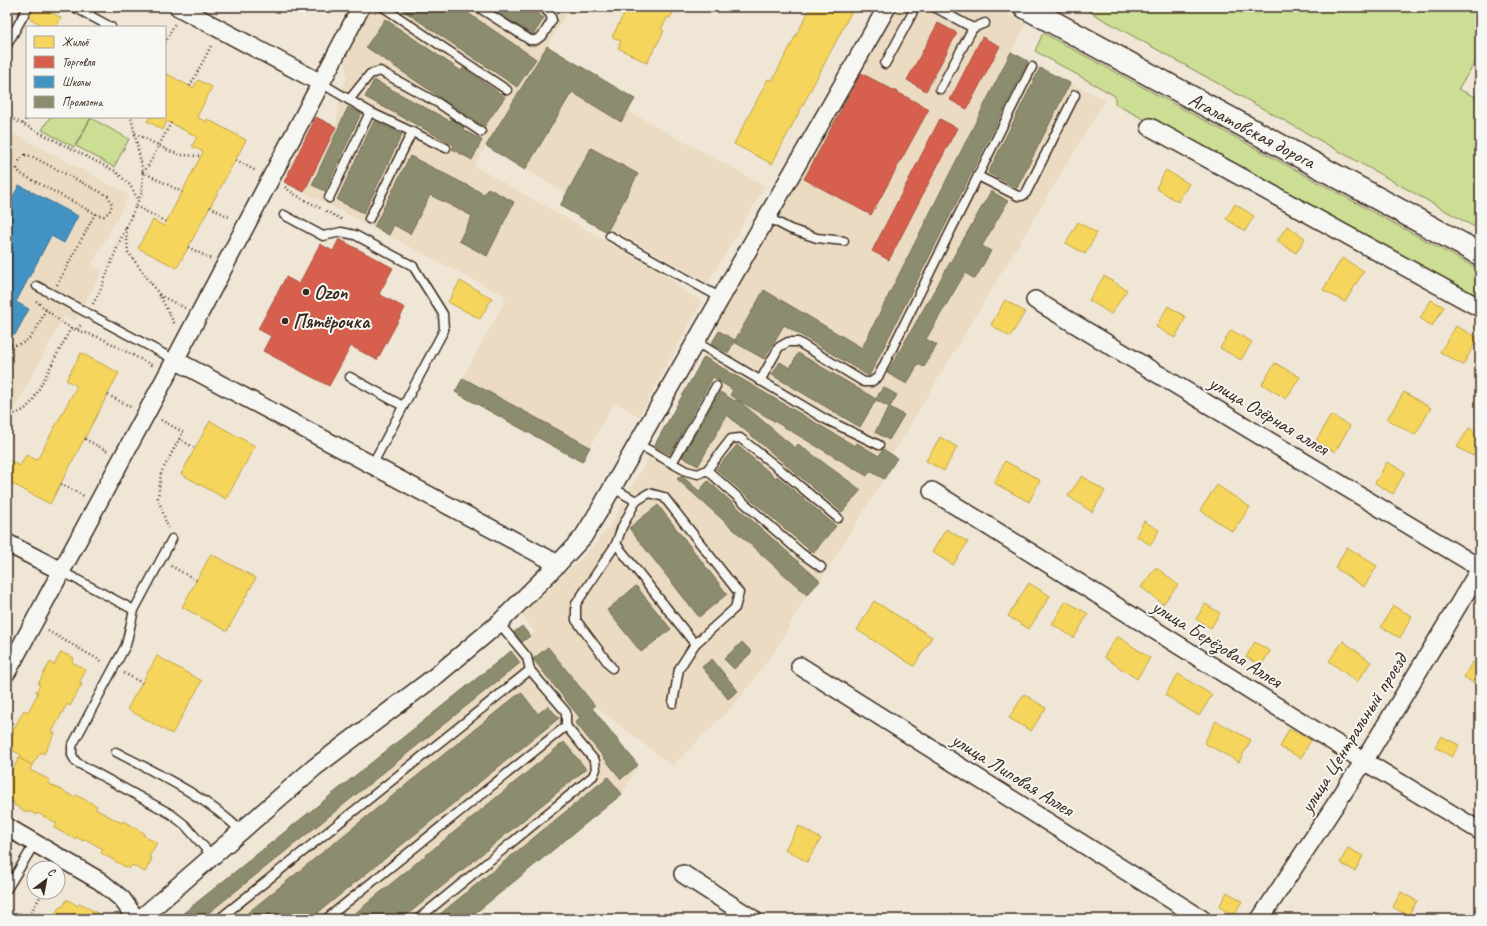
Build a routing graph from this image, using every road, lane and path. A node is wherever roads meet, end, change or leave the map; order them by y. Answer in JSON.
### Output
{"nodes":[{"id":1,"x":28,"y":7,"type":"edge"},
{"id":2,"x":74,"y":7,"type":"edge"},
{"id":3,"x":361,"y":7,"type":"edge"},
{"id":4,"x":383,"y":7,"type":"edge"},
{"id":5,"x":478,"y":7,"type":"edge"},
{"id":6,"x":543,"y":7,"type":"edge"},
{"id":7,"x":887,"y":7,"type":"edge"},
{"id":8,"x":912,"y":7,"type":"edge"},
{"id":9,"x":934,"y":7,"type":"edge"},
{"id":10,"x":1025,"y":7,"type":"edge"},
{"id":11,"x":90,"y":11,"type":"edge"},
{"id":12,"x":177,"y":13,"type":"edge"},
{"id":13,"x":986,"y":23,"type":"dead end"},
{"id":14,"x":111,"y":26,"type":"edge"},
{"id":15,"x":972,"y":28,"type":"junction"},
{"id":16,"x":166,"y":40,"type":"edge"},
{"id":17,"x":215,"y":40,"type":"dead end"},
{"id":18,"x":7,"y":46,"type":"edge"},
{"id":19,"x":885,"y":64,"type":"dead end"},
{"id":20,"x":1032,"y":67,"type":"dead end"},
{"id":21,"x":321,"y":84,"type":"junction"},
{"id":22,"x":190,"y":86,"type":"dead end"},
{"id":23,"x":940,"y":89,"type":"dead end"},
{"id":24,"x":507,"y":90,"type":"dead end"},
{"id":25,"x":1075,"y":95,"type":"dead end"},
{"id":26,"x":349,"y":100,"type":"junction"},
{"id":27,"x":370,"y":112,"type":"junction"},
{"id":28,"x":7,"y":116,"type":"edge"},
{"id":29,"x":26,"y":118,"type":"edge"},
{"id":30,"x":131,"y":118,"type":"edge"},
{"id":31,"x":171,"y":123,"type":"dead end"},
{"id":32,"x":23,"y":124,"type":"junction"},
{"id":33,"x":1150,"y":127,"type":"dead end"},
{"id":34,"x":412,"y":132,"type":"junction"},
{"id":35,"x":481,"y":132,"type":"dead end"},
{"id":36,"x":135,"y":133,"type":"junction"},
{"id":37,"x":159,"y":146,"type":"junction"},
{"id":38,"x":446,"y":148,"type":"dead end"},
{"id":39,"x":202,"y":156,"type":"dead end"},
{"id":40,"x":236,"y":160,"type":"dead end"},
{"id":41,"x":143,"y":172,"type":"junction"},
{"id":42,"x":266,"y":175,"type":"junction"},
{"id":43,"x":978,"y":176,"type":"junction"},
{"id":44,"x":182,"y":192,"type":"dead end"},
{"id":45,"x":329,"y":198,"type":"dead end"},
{"id":46,"x":138,"y":201,"type":"junction"},
{"id":47,"x":136,"y":206,"type":"junction"},
{"id":48,"x":210,"y":207,"type":"dead end"},
{"id":49,"x":95,"y":214,"type":"junction"},
{"id":50,"x":284,"y":215,"type":"dead end"},
{"id":51,"x":767,"y":217,"type":"junction"},
{"id":52,"x":369,"y":218,"type":"dead end"},
{"id":53,"x":235,"y":221,"type":"dead end"},
{"id":54,"x":166,"y":222,"type":"dead end"},
{"id":55,"x":126,"y":227,"type":"junction"},
{"id":56,"x":355,"y":235,"type":"junction"},
{"id":57,"x":610,"y":236,"type":"dead end"},
{"id":58,"x":844,"y":241,"type":"dead end"},
{"id":59,"x":188,"y":248,"type":"dead end"},
{"id":60,"x":1480,"y":254,"type":"edge"},
{"id":61,"x":214,"y":261,"type":"dead end"},
{"id":62,"x":37,"y":286,"type":"joint"},
{"id":63,"x":52,"y":294,"type":"junction"},
{"id":64,"x":159,"y":294,"type":"junction"},
{"id":65,"x":721,"y":298,"type":"junction"},
{"id":66,"x":1035,"y":300,"type":"dead end"},
{"id":67,"x":1480,"y":308,"type":"edge"},
{"id":68,"x":46,"y":309,"type":"junction"},
{"id":69,"x":188,"y":310,"type":"dead end"},
{"id":70,"x":88,"y":313,"type":"junction"},
{"id":71,"x":71,"y":328,"type":"junction"},
{"id":72,"x":77,"y":329,"type":"junction"},
{"id":73,"x":177,"y":330,"type":"dead end"},
{"id":74,"x":696,"y":342,"type":"junction"},
{"id":75,"x":7,"y":344,"type":"edge"},
{"id":76,"x":175,"y":360,"type":"junction"},
{"id":77,"x":157,"y":368,"type":"dead end"},
{"id":78,"x":350,"y":377,"type":"dead end"},
{"id":79,"x":760,"y":381,"type":"junction"},
{"id":80,"x":716,"y":386,"type":"dead end"},
{"id":81,"x":108,"y":395,"type":"dead end"},
{"id":82,"x":403,"y":406,"type":"junction"},
{"id":83,"x":135,"y":409,"type":"dead end"},
{"id":84,"x":7,"y":417,"type":"edge"},
{"id":85,"x":174,"y":427,"type":"dead end"},
{"id":86,"x":85,"y":439,"type":"dead end"},
{"id":87,"x":179,"y":439,"type":"junction"},
{"id":88,"x":638,"y":444,"type":"junction"},
{"id":89,"x":879,"y":445,"type":"dead end"},
{"id":90,"x":196,"y":448,"type":"dead end"},
{"id":91,"x":111,"y":454,"type":"dead end"},
{"id":92,"x":672,"y":463,"type":"junction"},
{"id":93,"x":372,"y":465,"type":"junction"},
{"id":94,"x":707,"y":470,"type":"junction"},
{"id":95,"x":61,"y":484,"type":"dead end"},
{"id":96,"x":612,"y":488,"type":"junction"},
{"id":97,"x":932,"y":491,"type":"dead end"},
{"id":98,"x":88,"y":498,"type":"dead end"},
{"id":99,"x":636,"y":501,"type":"junction"},
{"id":100,"x":838,"y":518,"type":"dead end"},
{"id":101,"x":172,"y":539,"type":"joint"},
{"id":102,"x":7,"y":543,"type":"edge"},
{"id":103,"x":616,"y":544,"type":"junction"},
{"id":104,"x":161,"y":560,"type":"junction"},
{"id":105,"x":558,"y":564,"type":"junction"},
{"id":106,"x":821,"y":567,"type":"dead end"},
{"id":107,"x":1480,"y":569,"type":"edge"},
{"id":108,"x":61,"y":571,"type":"junction"},
{"id":109,"x":196,"y":580,"type":"dead end"},
{"id":110,"x":134,"y":610,"type":"junction"},
{"id":111,"x":499,"y":623,"type":"junction"},
{"id":112,"x":48,"y":631,"type":"dead end"},
{"id":113,"x":695,"y":644,"type":"junction"},
{"id":114,"x":800,"y":666,"type":"dead end"},
{"id":115,"x":114,"y":668,"type":"junction"},
{"id":116,"x":612,"y":668,"type":"dead end"},
{"id":117,"x":530,"y":670,"type":"junction"},
{"id":118,"x":7,"y":672,"type":"edge"},
{"id":119,"x":142,"y":683,"type":"dead end"},
{"id":120,"x":673,"y":703,"type":"dead end"},
{"id":121,"x":566,"y":726,"type":"junction"},
{"id":122,"x":116,"y":752,"type":"dead end"},
{"id":123,"x":1364,"y":760,"type":"junction"},
{"id":124,"x":7,"y":827,"type":"edge"},
{"id":125,"x":241,"y":831,"type":"junction"},
{"id":126,"x":1480,"y":831,"type":"edge"},
{"id":127,"x":35,"y":843,"type":"junction"},
{"id":128,"x":212,"y":856,"type":"junction"},
{"id":129,"x":683,"y":874,"type":"dead end"},
{"id":130,"x":7,"y":889,"type":"edge"},
{"id":131,"x":38,"y":900,"type":"edge"},
{"id":132,"x":27,"y":919,"type":"edge"},
{"id":133,"x":136,"y":919,"type":"edge"},
{"id":134,"x":140,"y":919,"type":"edge"},
{"id":135,"x":219,"y":919,"type":"edge"},
{"id":136,"x":326,"y":919,"type":"edge"},
{"id":137,"x":418,"y":919,"type":"edge"},
{"id":138,"x":753,"y":919,"type":"edge"},
{"id":139,"x":1202,"y":919,"type":"edge"},
{"id":140,"x":1260,"y":919,"type":"edge"}],
"edges":[{"from":1,"to":18,"type":"lane"},
{"from":2,"to":11,"type":"lane"},
{"from":3,"to":21,"type":"street"},
{"from":4,"to":24,"type":"lane"},
{"from":5,"to":6,"type":"lane"},
{"from":7,"to":51,"type":"street"},
{"from":8,"to":19,"type":"lane"},
{"from":9,"to":15,"type":"lane"},
{"from":10,"to":60,"type":"main road","name":"Агалатовская дорога"},
{"from":11,"to":14,"type":"lane"},
{"from":12,"to":16,"type":"path"},
{"from":12,"to":21,"type":"street"},
{"from":13,"to":15,"type":"lane"},
{"from":15,"to":23,"type":"lane"},
{"from":17,"to":22,"type":"path"},
{"from":20,"to":43,"type":"lane"},
{"from":21,"to":26,"type":"lane"},
{"from":21,"to":42,"type":"street"},
{"from":25,"to":43,"type":"lane"},
{"from":26,"to":27,"type":"lane"},
{"from":26,"to":35,"type":"lane"},
{"from":27,"to":34,"type":"lane"},
{"from":27,"to":45,"type":"lane"},
{"from":28,"to":32,"type":"path"},
{"from":29,"to":32,"type":"path"},
{"from":30,"to":36,"type":"path"},
{"from":31,"to":37,"type":"path"},
{"from":32,"to":46,"type":"path"},
{"from":33,"to":67,"type":"street"},
{"from":34,"to":38,"type":"lane"},
{"from":34,"to":52,"type":"lane"},
{"from":36,"to":37,"type":"path"},
{"from":36,"to":41,"type":"path"},
{"from":37,"to":39,"type":"path"},
{"from":37,"to":41,"type":"path"},
{"from":40,"to":42,"type":"path"},
{"from":41,"to":44,"type":"path"},
{"from":41,"to":46,"type":"path"},
{"from":42,"to":56,"type":"path"},
{"from":42,"to":76,"type":"street"},
{"from":43,"to":79,"type":"lane"},
{"from":46,"to":47,"type":"path"},
{"from":47,"to":54,"type":"path"},
{"from":47,"to":55,"type":"path"},
{"from":48,"to":53,"type":"path"},
{"from":49,"to":49,"type":"path"},
{"from":49,"to":63,"type":"path"},
{"from":50,"to":56,"type":"lane"},
{"from":51,"to":58,"type":"lane"},
{"from":51,"to":65,"type":"street"},
{"from":55,"to":64,"type":"path"},
{"from":55,"to":70,"type":"path"},
{"from":56,"to":82,"type":"lane"},
{"from":57,"to":65,"type":"lane"},
{"from":59,"to":61,"type":"path"},
{"from":62,"to":63,"type":"lane"},
{"from":62,"to":68,"type":"path"},
{"from":63,"to":70,"type":"lane"},
{"from":64,"to":69,"type":"path"},
{"from":64,"to":73,"type":"path"},
{"from":65,"to":74,"type":"street"},
{"from":66,"to":107,"type":"street","name":"улица Озёрная аллея"},
{"from":68,"to":71,"type":"path"},
{"from":68,"to":75,"type":"path"},
{"from":70,"to":72,"type":"path"},
{"from":70,"to":76,"type":"lane"},
{"from":71,"to":72,"type":"path"},
{"from":71,"to":84,"type":"path"},
{"from":72,"to":77,"type":"path"},
{"from":74,"to":79,"type":"lane"},
{"from":74,"to":88,"type":"street"},
{"from":76,"to":93,"type":"street"},
{"from":76,"to":108,"type":"street"},
{"from":78,"to":82,"type":"lane"},
{"from":79,"to":89,"type":"lane"},
{"from":80,"to":92,"type":"lane"},
{"from":81,"to":83,"type":"path"},
{"from":82,"to":93,"type":"lane"},
{"from":85,"to":87,"type":"path"},
{"from":86,"to":91,"type":"path"},
{"from":87,"to":90,"type":"path"},
{"from":87,"to":101,"type":"path"},
{"from":88,"to":92,"type":"lane"},
{"from":88,"to":96,"type":"street"},
{"from":92,"to":94,"type":"lane"},
{"from":93,"to":105,"type":"street"},
{"from":94,"to":100,"type":"lane"},
{"from":94,"to":106,"type":"lane"},
{"from":95,"to":98,"type":"path"},
{"from":96,"to":99,"type":"lane"},
{"from":96,"to":105,"type":"street"},
{"from":97,"to":123,"type":"street","name":"улица Берёзовая Аллея"},
{"from":99,"to":103,"type":"lane"},
{"from":99,"to":113,"type":"lane"},
{"from":101,"to":104,"type":"lane"},
{"from":102,"to":108,"type":"street"},
{"from":103,"to":113,"type":"lane"},
{"from":103,"to":116,"type":"lane"},
{"from":104,"to":109,"type":"path"},
{"from":104,"to":110,"type":"lane"},
{"from":105,"to":111,"type":"street"},
{"from":107,"to":123,"type":"street","name":"улица Центральный проезд"},
{"from":108,"to":110,"type":"lane"},
{"from":108,"to":118,"type":"street"},
{"from":110,"to":115,"type":"lane"},
{"from":111,"to":117,"type":"lane"},
{"from":111,"to":125,"type":"street"},
{"from":112,"to":115,"type":"path"},
{"from":113,"to":120,"type":"lane"},
{"from":114,"to":139,"type":"street","name":"улица Липовая Аллея"},
{"from":115,"to":119,"type":"path"},
{"from":115,"to":128,"type":"lane"},
{"from":117,"to":121,"type":"lane"},
{"from":117,"to":135,"type":"lane"},
{"from":121,"to":136,"type":"lane"},
{"from":121,"to":137,"type":"lane"},
{"from":122,"to":125,"type":"lane"},
{"from":123,"to":126,"type":"street","name":"улица Берёзовая Аллея"},
{"from":123,"to":140,"type":"street","name":"улица Центральный проезд"},
{"from":124,"to":127,"type":"street"},
{"from":125,"to":128,"type":"street"},
{"from":127,"to":130,"type":"lane"},
{"from":127,"to":133,"type":"street"},
{"from":128,"to":134,"type":"street"},
{"from":129,"to":138,"type":"street"},
{"from":131,"to":132,"type":"path"}]}
